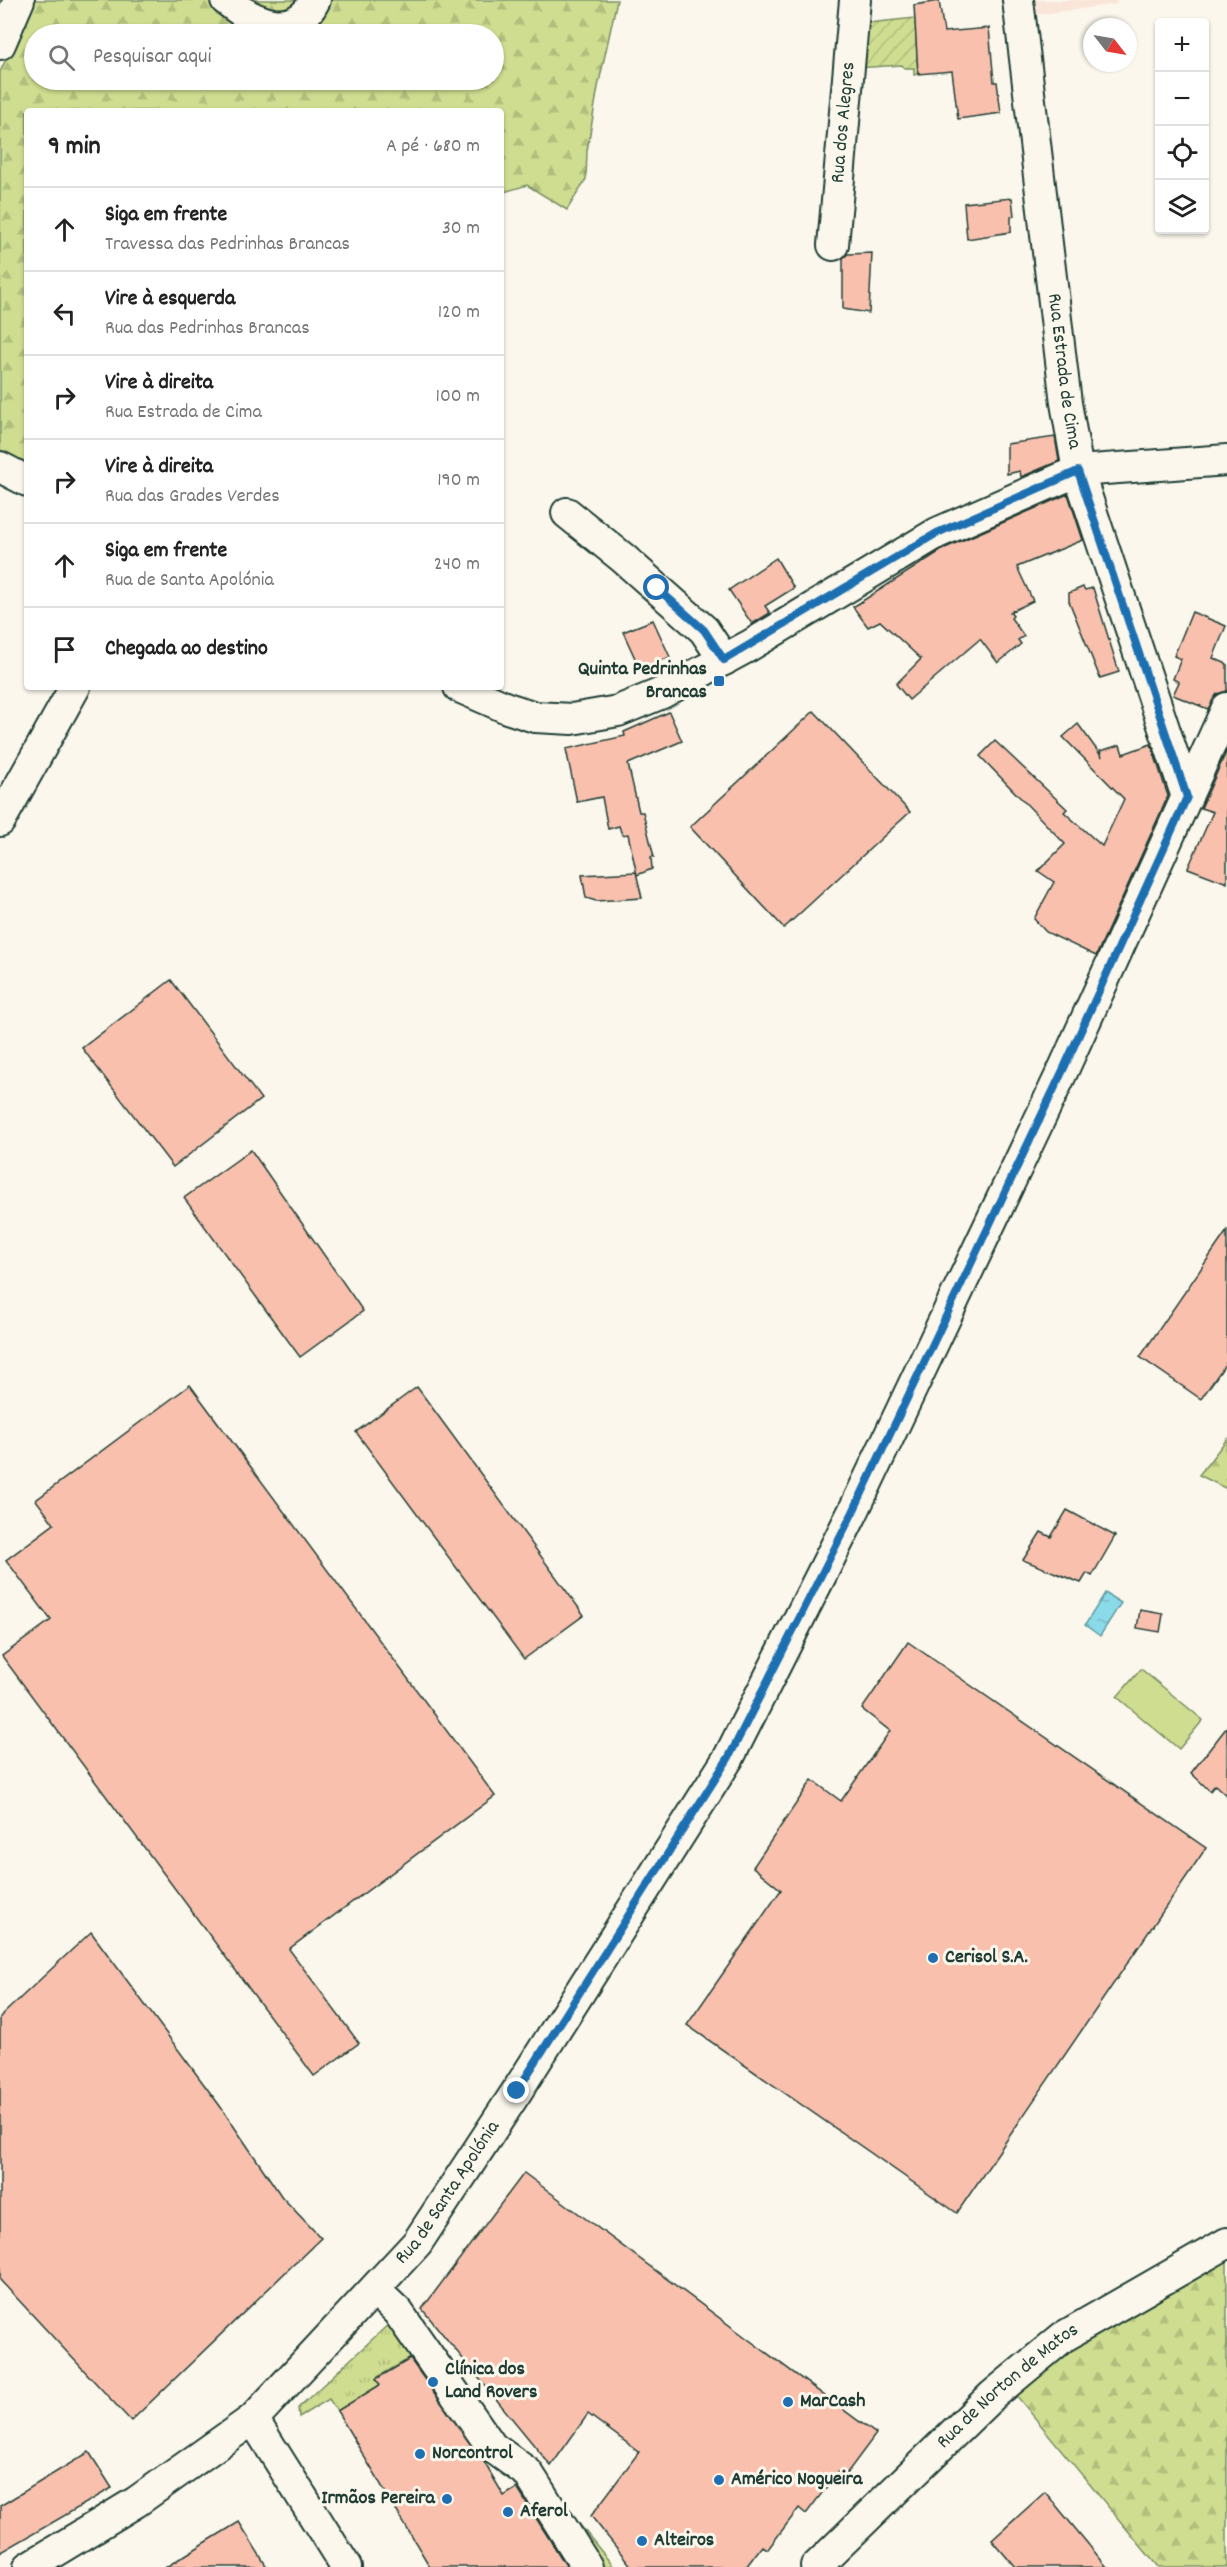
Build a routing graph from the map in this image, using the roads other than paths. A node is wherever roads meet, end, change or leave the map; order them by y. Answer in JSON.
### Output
{"nodes":[{"id":1,"x":19,"y":0,"type":"edge"},
{"id":2,"x":226,"y":0,"type":"edge"},
{"id":3,"x":315,"y":0,"type":"edge"},
{"id":4,"x":855,"y":0,"type":"edge"},
{"id":5,"x":1018,"y":0,"type":"edge"},
{"id":6,"x":276,"y":24,"type":"edge"},
{"id":7,"x":290,"y":24,"type":"edge"},
{"id":8,"x":0,"y":44,"type":"edge"},
{"id":9,"x":833,"y":244,"type":"dead end"},
{"id":10,"x":1227,"y":460,"type":"edge"},
{"id":11,"x":0,"y":467,"type":"edge"},
{"id":12,"x":1078,"y":471,"type":"junction"},
{"id":13,"x":24,"y":479,"type":"edge"},
{"id":14,"x":567,"y":513,"type":"dead end"},
{"id":15,"x":724,"y":660,"type":"junction"},
{"id":16,"x":73,"y":690,"type":"edge"},
{"id":17,"x":466,"y":690,"type":"edge"},
{"id":18,"x":1227,"y":708,"type":"edge"},
{"id":19,"x":1187,"y":797,"type":"junction"},
{"id":20,"x":0,"y":821,"type":"edge"},
{"id":21,"x":1227,"y":2243,"type":"edge"},
{"id":22,"x":375,"y":2290,"type":"junction"},
{"id":23,"x":253,"y":2419,"type":"junction"},
{"id":24,"x":29,"y":2567,"type":"edge"},
{"id":25,"x":346,"y":2567,"type":"edge"},
{"id":26,"x":587,"y":2567,"type":"edge"},
{"id":27,"x":816,"y":2567,"type":"edge"}],
"edges":[{"from":1,"to":8,"type":"street"},
{"from":2,"to":6,"type":"street"},
{"from":3,"to":7,"type":"street"},
{"from":4,"to":9,"type":"street","name":"Rua dos Alegres"},
{"from":5,"to":12,"type":"street","name":"Rua Estrada de Cima"},
{"from":10,"to":12,"type":"street"},
{"from":11,"to":13,"type":"street"},
{"from":12,"to":15,"type":"street"},
{"from":12,"to":19,"type":"street","name":"Rua Estrada de Cima"},
{"from":14,"to":15,"type":"street"},
{"from":15,"to":17,"type":"street"},
{"from":16,"to":20,"type":"street"},
{"from":18,"to":19,"type":"street","name":"Rua de Santa Apolónia"},
{"from":19,"to":22,"type":"street","name":"Rua de Santa Apolónia"},
{"from":21,"to":27,"type":"street","name":"Rua de Norton de Matos"},
{"from":22,"to":23,"type":"street","name":"Rua de Santa Apolónia"},
{"from":22,"to":26,"type":"street"},
{"from":23,"to":24,"type":"street","name":"Rua de Santa Apolónia"},
{"from":23,"to":25,"type":"street"}]}
